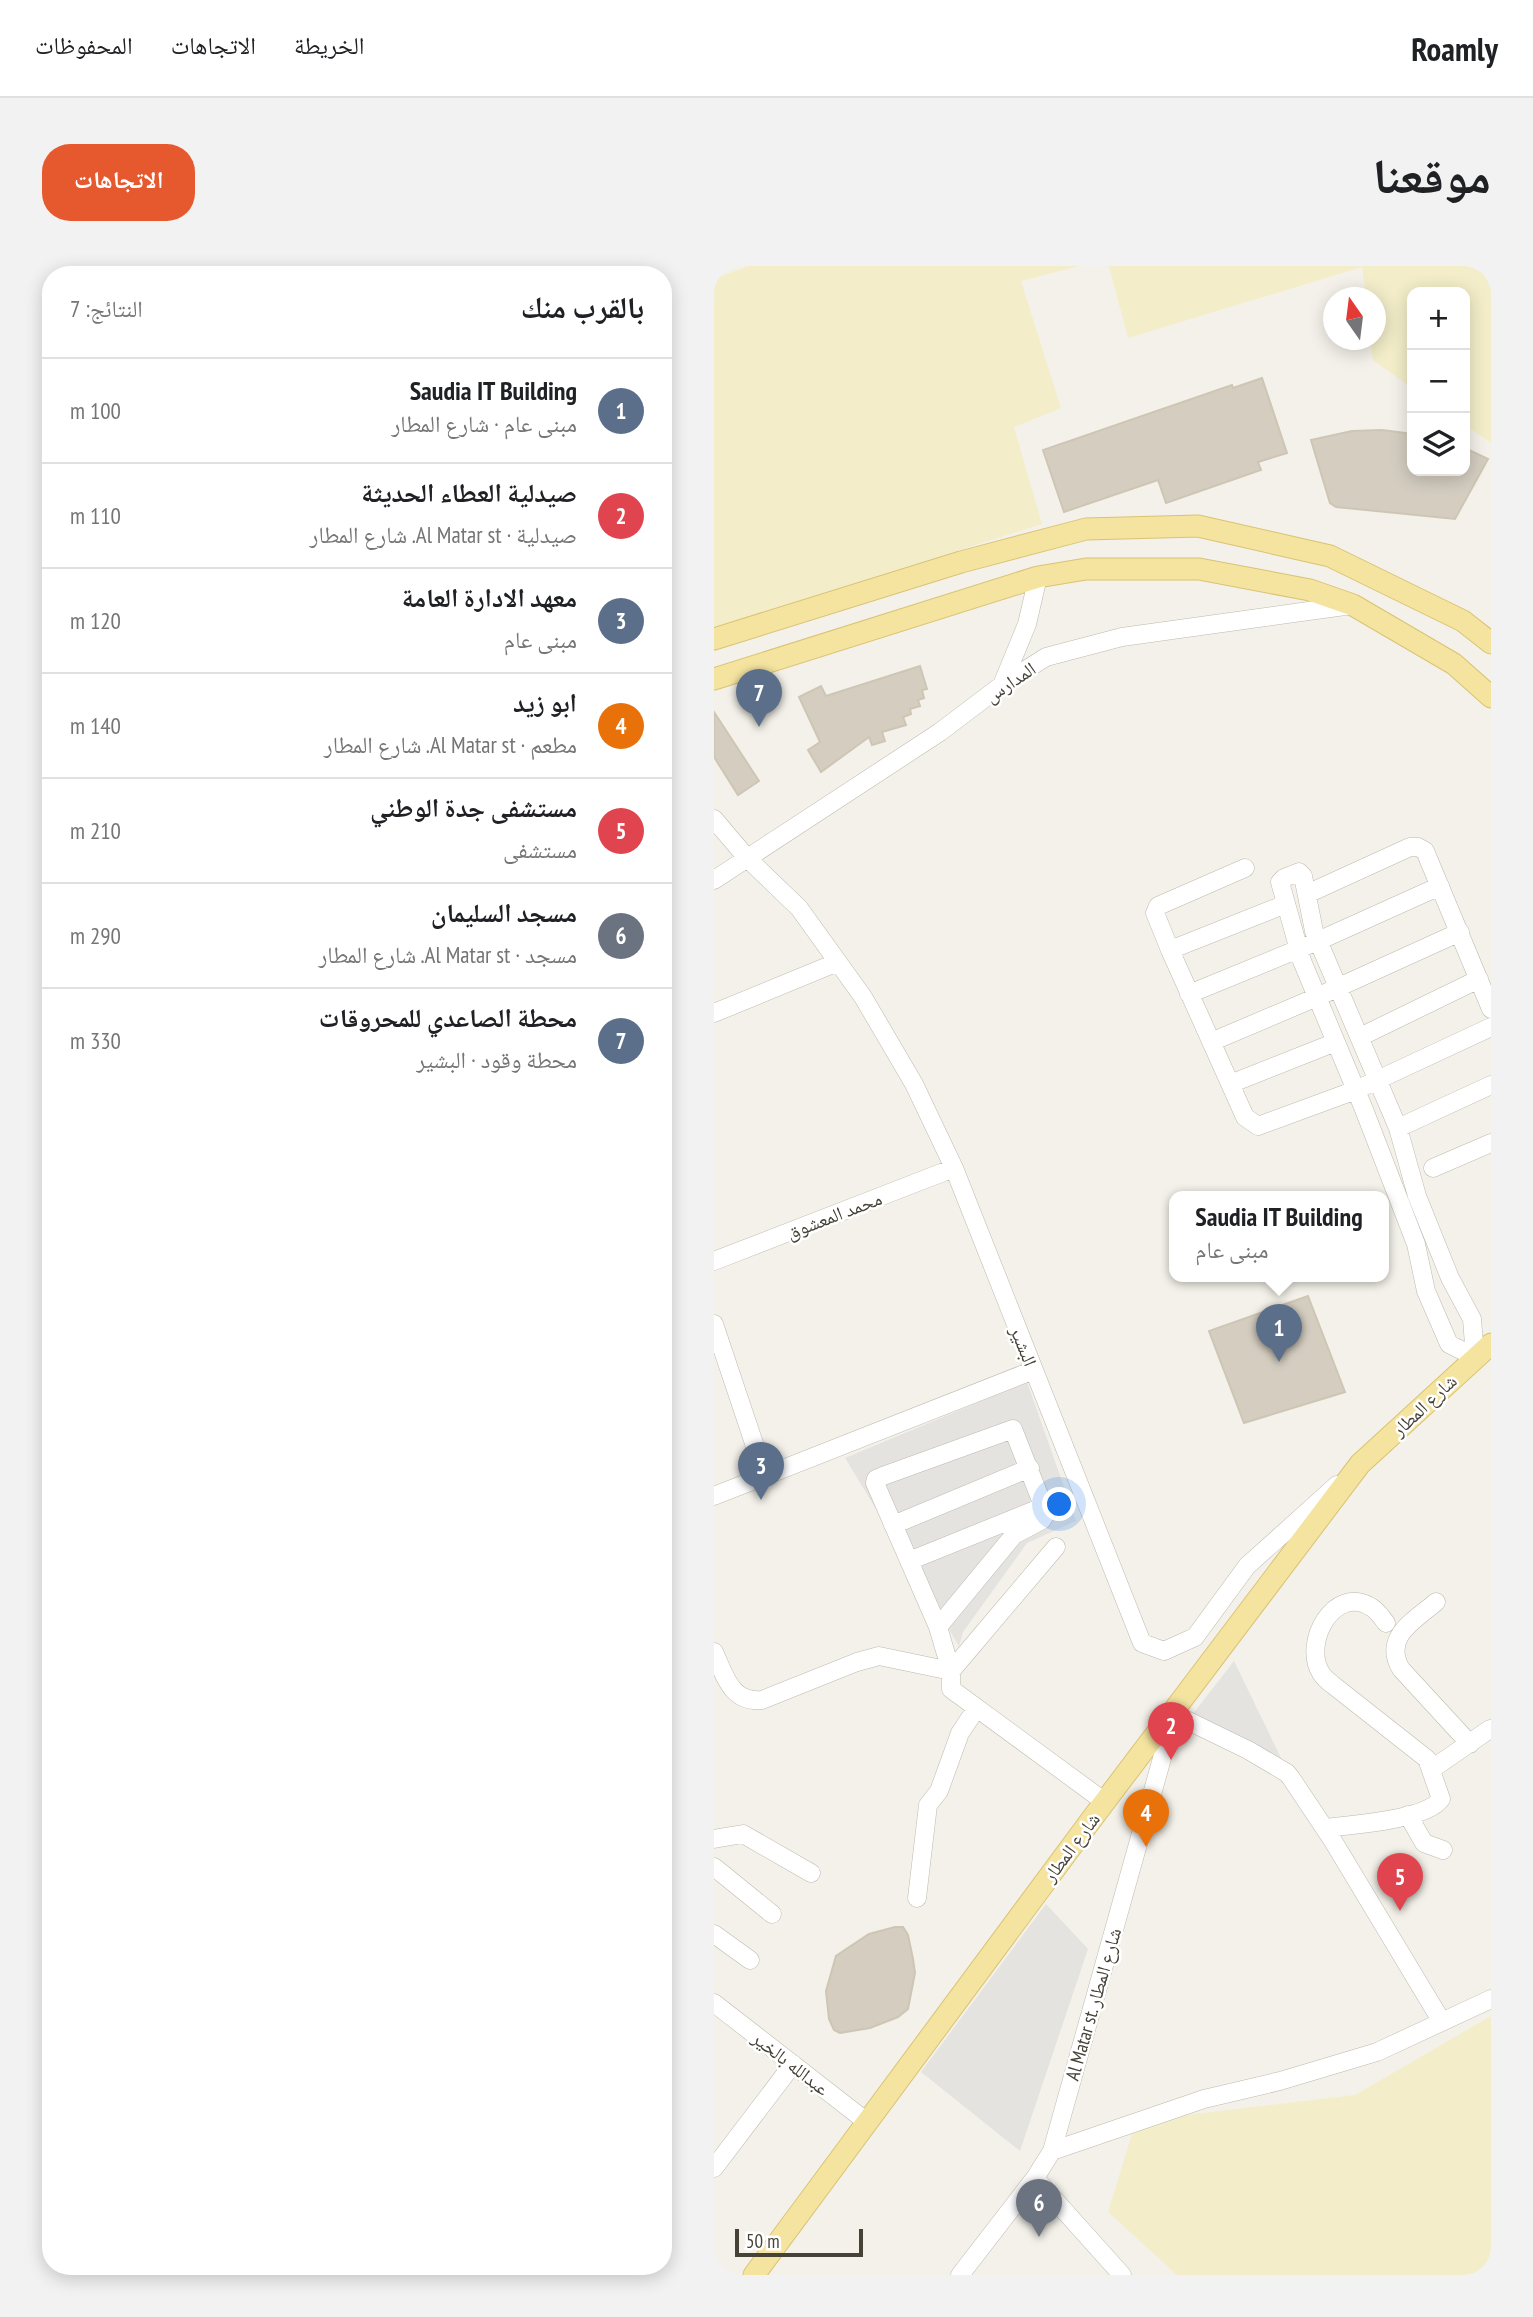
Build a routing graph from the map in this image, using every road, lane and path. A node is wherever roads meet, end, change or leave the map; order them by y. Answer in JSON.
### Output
{"nodes":[{"id":1,"x":1038,"y":577,"type":"junction"},
{"id":2,"x":1353,"y":605,"type":"junction"},
{"id":3,"x":714,"y":639,"type":"edge"},
{"id":4,"x":1491,"y":643,"type":"edge"},
{"id":5,"x":714,"y":680,"type":"edge"},
{"id":6,"x":1002,"y":685,"type":"junction"},
{"id":7,"x":1491,"y":697,"type":"edge"},
{"id":8,"x":714,"y":819,"type":"edge"},
{"id":9,"x":747,"y":858,"type":"junction"},
{"id":10,"x":1245,"y":868,"type":"dead end"},
{"id":11,"x":714,"y":880,"type":"edge"},
{"id":12,"x":1440,"y":886,"type":"junction"},
{"id":13,"x":1307,"y":894,"type":"junction"},
{"id":14,"x":1286,"y":904,"type":"junction"},
{"id":15,"x":1460,"y":932,"type":"junction"},
{"id":16,"x":1318,"y":941,"type":"junction"},
{"id":17,"x":1299,"y":949,"type":"junction"},
{"id":18,"x":1170,"y":950,"type":"junction"},
{"id":19,"x":838,"y":962,"type":"junction"},
{"id":20,"x":1479,"y":979,"type":"junction"},
{"id":21,"x":1338,"y":988,"type":"junction"},
{"id":22,"x":1189,"y":994,"type":"junction"},
{"id":23,"x":1317,"y":998,"type":"junction"},
{"id":24,"x":1491,"y":1009,"type":"edge"},
{"id":25,"x":714,"y":1013,"type":"edge"},
{"id":26,"x":1491,"y":1027,"type":"edge"},
{"id":27,"x":1360,"y":1037,"type":"junction"},
{"id":28,"x":1211,"y":1042,"type":"junction"},
{"id":29,"x":1336,"y":1042,"type":"junction"},
{"id":30,"x":1377,"y":1079,"type":"junction"},
{"id":31,"x":1230,"y":1084,"type":"junction"},
{"id":32,"x":1491,"y":1085,"type":"edge"},
{"id":33,"x":1356,"y":1090,"type":"junction"},
{"id":34,"x":1398,"y":1128,"type":"junction"},
{"id":35,"x":1491,"y":1143,"type":"edge"},
{"id":36,"x":954,"y":1168,"type":"junction"},
{"id":37,"x":1433,"y":1168,"type":"dead end"},
{"id":38,"x":1417,"y":1196,"type":"junction"},
{"id":39,"x":1400,"y":1203,"type":"junction"},
{"id":40,"x":714,"y":1261,"type":"edge"},
{"id":41,"x":1450,"y":1278,"type":"junction"},
{"id":42,"x":1426,"y":1290,"type":"junction"},
{"id":43,"x":714,"y":1324,"type":"edge"},
{"id":44,"x":1486,"y":1347,"type":"edge"},
{"id":45,"x":1034,"y":1370,"type":"junction"},
{"id":46,"x":1360,"y":1464,"type":"junction"},
{"id":47,"x":1030,"y":1468,"type":"junction"},
{"id":48,"x":765,"y":1476,"type":"junction"},
{"id":49,"x":714,"y":1496,"type":"edge"},
{"id":50,"x":1045,"y":1506,"type":"junction"},
{"id":51,"x":893,"y":1525,"type":"junction"},
{"id":52,"x":1056,"y":1547,"type":"dead end"},
{"id":53,"x":909,"y":1561,"type":"junction"},
{"id":54,"x":1436,"y":1602,"type":"dead end"},
{"id":55,"x":1386,"y":1623,"type":"dead end"},
{"id":56,"x":938,"y":1627,"type":"junction"},
{"id":57,"x":714,"y":1652,"type":"edge"},
{"id":58,"x":951,"y":1671,"type":"junction"},
{"id":59,"x":718,"y":1673,"type":"edge"},
{"id":60,"x":976,"y":1709,"type":"junction"},
{"id":61,"x":1175,"y":1711,"type":"junction"},
{"id":62,"x":1490,"y":1729,"type":"edge"},
{"id":63,"x":1470,"y":1744,"type":"junction"},
{"id":64,"x":1432,"y":1769,"type":"junction"},
{"id":65,"x":1105,"y":1802,"type":"junction"},
{"id":66,"x":1408,"y":1815,"type":"junction"},
{"id":67,"x":1325,"y":1828,"type":"junction"},
{"id":68,"x":714,"y":1839,"type":"edge"},
{"id":69,"x":1443,"y":1850,"type":"dead end"},
{"id":70,"x":714,"y":1867,"type":"edge"},
{"id":71,"x":811,"y":1873,"type":"dead end"},
{"id":72,"x":917,"y":1898,"type":"dead end"},
{"id":73,"x":772,"y":1914,"type":"dead end"},
{"id":74,"x":714,"y":1934,"type":"edge"},
{"id":75,"x":750,"y":1960,"type":"dead end"},
{"id":76,"x":1491,"y":1998,"type":"edge"},
{"id":77,"x":714,"y":2003,"type":"edge"},
{"id":78,"x":1442,"y":2022,"type":"junction"},
{"id":79,"x":793,"y":2064,"type":"junction"},
{"id":80,"x":867,"y":2122,"type":"junction"},
{"id":81,"x":1052,"y":2151,"type":"junction"},
{"id":82,"x":714,"y":2168,"type":"edge"},
{"id":83,"x":1035,"y":2178,"type":"junction"},
{"id":84,"x":754,"y":2275,"type":"edge"},
{"id":85,"x":960,"y":2275,"type":"edge"},
{"id":86,"x":1122,"y":2275,"type":"edge"}],
"edges":[{"from":1,"to":2,"type":"main road"},
{"from":1,"to":5,"type":"main road"},
{"from":1,"to":6,"type":"street"},
{"from":2,"to":6,"type":"street","name":"المدارس"},
{"from":2,"to":7,"type":"main road"},
{"from":3,"to":4,"type":"main road"},
{"from":6,"to":9,"type":"street","name":"المدارس"},
{"from":8,"to":9,"type":"street","name":"البشير"},
{"from":9,"to":11,"type":"street","name":"المدارس"},
{"from":9,"to":19,"type":"street","name":"البشير"},
{"from":10,"to":18,"type":"street"},
{"from":12,"to":13,"type":"street"},
{"from":12,"to":15,"type":"street"},
{"from":12,"to":16,"type":"street"},
{"from":13,"to":14,"type":"street"},
{"from":13,"to":16,"type":"street"},
{"from":14,"to":17,"type":"street"},
{"from":14,"to":18,"type":"street"},
{"from":15,"to":20,"type":"street"},
{"from":15,"to":21,"type":"street"},
{"from":16,"to":17,"type":"street"},
{"from":16,"to":21,"type":"street"},
{"from":17,"to":22,"type":"street"},
{"from":17,"to":23,"type":"street"},
{"from":18,"to":22,"type":"street"},
{"from":19,"to":25,"type":"street"},
{"from":19,"to":36,"type":"street","name":"البشير"},
{"from":20,"to":24,"type":"street"},
{"from":20,"to":27,"type":"street"},
{"from":21,"to":23,"type":"street"},
{"from":21,"to":27,"type":"street"},
{"from":22,"to":28,"type":"street"},
{"from":23,"to":28,"type":"street"},
{"from":23,"to":29,"type":"street"},
{"from":26,"to":30,"type":"street"},
{"from":27,"to":30,"type":"street"},
{"from":28,"to":31,"type":"street"},
{"from":29,"to":31,"type":"street"},
{"from":29,"to":33,"type":"street"},
{"from":30,"to":33,"type":"street"},
{"from":30,"to":34,"type":"street"},
{"from":31,"to":33,"type":"street"},
{"from":32,"to":34,"type":"street"},
{"from":33,"to":39,"type":"street"},
{"from":34,"to":38,"type":"street"},
{"from":35,"to":37,"type":"street"},
{"from":36,"to":40,"type":"street","name":"محمد المعشوق"},
{"from":36,"to":45,"type":"street","name":"البشير"},
{"from":38,"to":39,"type":"street"},
{"from":38,"to":41,"type":"street"},
{"from":39,"to":42,"type":"street"},
{"from":41,"to":42,"type":"street"},
{"from":41,"to":44,"type":"street"},
{"from":42,"to":44,"type":"street"},
{"from":43,"to":48,"type":"street"},
{"from":44,"to":46,"type":"main road","name":"شارع المطار"},
{"from":45,"to":46,"type":"street","name":"البشير"},
{"from":45,"to":48,"type":"street"},
{"from":46,"to":61,"type":"main road","name":"شارع المطار"},
{"from":47,"to":50,"type":"street"},
{"from":47,"to":51,"type":"street"},
{"from":47,"to":51,"type":"street"},
{"from":48,"to":49,"type":"street"},
{"from":50,"to":53,"type":"street"},
{"from":50,"to":56,"type":"street"},
{"from":51,"to":53,"type":"street"},
{"from":52,"to":58,"type":"street"},
{"from":53,"to":56,"type":"street"},
{"from":54,"to":63,"type":"street"},
{"from":55,"to":64,"type":"street"},
{"from":56,"to":58,"type":"street"},
{"from":57,"to":59,"type":"street"},
{"from":58,"to":59,"type":"street"},
{"from":58,"to":60,"type":"street"},
{"from":60,"to":65,"type":"street"},
{"from":60,"to":72,"type":"street"},
{"from":61,"to":65,"type":"main road","name":"شارع المطار"},
{"from":61,"to":67,"type":"street"},
{"from":61,"to":81,"type":"street","name":"Al Matar st. شارع المطار"},
{"from":62,"to":63,"type":"street"},
{"from":63,"to":64,"type":"street"},
{"from":64,"to":66,"type":"street"},
{"from":65,"to":80,"type":"main road","name":"شارع المطار"},
{"from":66,"to":67,"type":"street"},
{"from":66,"to":69,"type":"street"},
{"from":67,"to":78,"type":"street"},
{"from":68,"to":71,"type":"street"},
{"from":70,"to":73,"type":"street"},
{"from":74,"to":75,"type":"street"},
{"from":76,"to":78,"type":"street"},
{"from":77,"to":79,"type":"street","name":"عبدالله بالخير"},
{"from":78,"to":81,"type":"street"},
{"from":79,"to":80,"type":"street","name":"عبدالله بالخير"},
{"from":79,"to":82,"type":"street"},
{"from":80,"to":84,"type":"main road","name":"شارع المطار"},
{"from":81,"to":83,"type":"street","name":"Al Matar st. شارع المطار"},
{"from":83,"to":85,"type":"street","name":"Al Matar st. شارع المطار"},
{"from":83,"to":86,"type":"street"}]}
